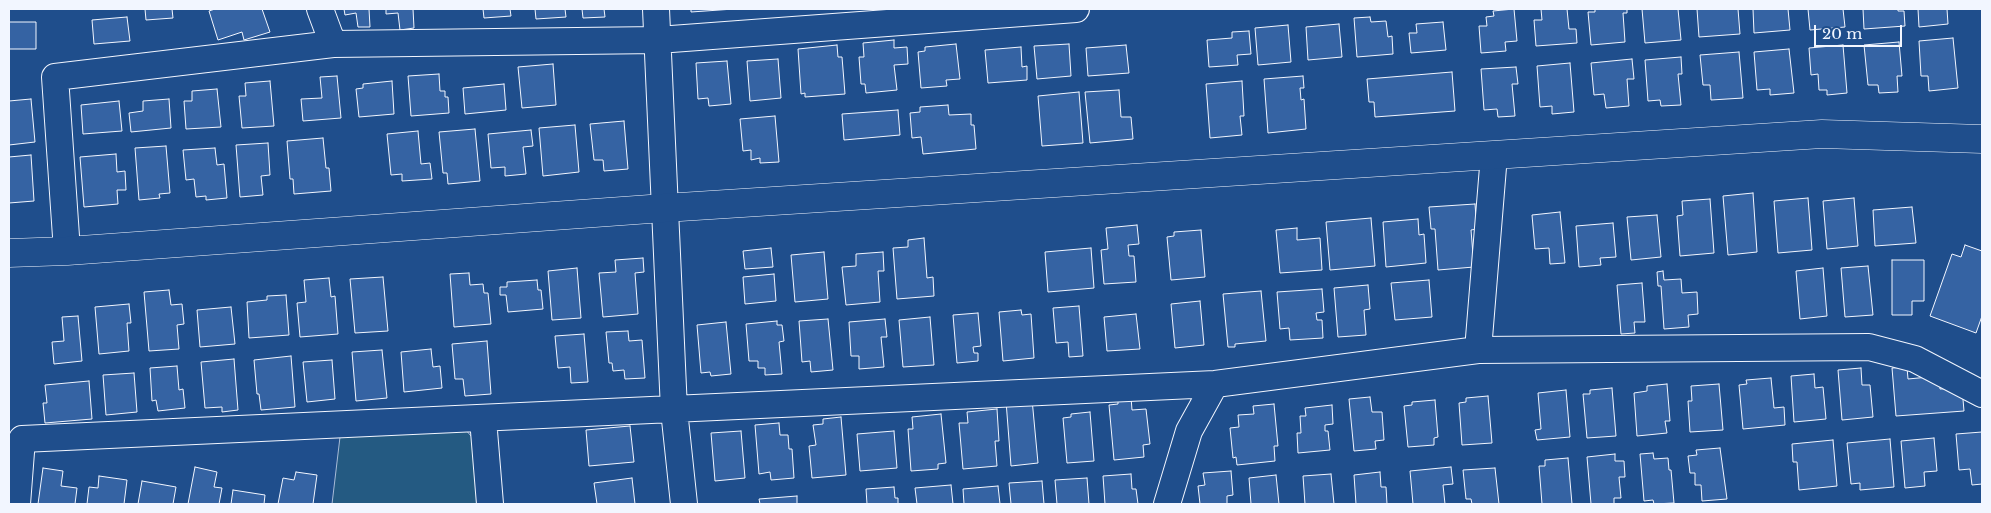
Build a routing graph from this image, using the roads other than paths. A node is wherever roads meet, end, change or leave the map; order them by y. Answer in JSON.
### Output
{"nodes":[{"id":1,"x":320,"y":9,"type":"edge"},
{"id":2,"x":656,"y":9,"type":"edge"},
{"id":3,"x":1076,"y":9,"type":"edge"},
{"id":4,"x":985,"y":12,"type":"edge"},
{"id":5,"x":825,"y":18,"type":"edge"},
{"id":6,"x":658,"y":40,"type":"junction"},
{"id":7,"x":333,"y":44,"type":"junction"},
{"id":8,"x":1982,"y":139,"type":"edge"},
{"id":9,"x":1494,"y":155,"type":"junction"},
{"id":10,"x":664,"y":208,"type":"junction"},
{"id":11,"x":66,"y":251,"type":"junction"},
{"id":12,"x":9,"y":253,"type":"edge"},
{"id":13,"x":1478,"y":350,"type":"junction"},
{"id":14,"x":1214,"y":384,"type":"junction"},
{"id":15,"x":1982,"y":394,"type":"edge"},
{"id":16,"x":674,"y":410,"type":"junction"},
{"id":17,"x":483,"y":419,"type":"junction"},
{"id":18,"x":17,"y":504,"type":"edge"},
{"id":19,"x":490,"y":504,"type":"edge"},
{"id":20,"x":684,"y":504,"type":"edge"},
{"id":21,"x":1167,"y":504,"type":"edge"}],
"edges":[{"from":1,"to":7,"type":"street"},
{"from":2,"to":6,"type":"street"},
{"from":3,"to":4,"type":"street"},
{"from":4,"to":5,"type":"street"},
{"from":5,"to":6,"type":"street"},
{"from":6,"to":7,"type":"street"},
{"from":6,"to":10,"type":"street"},
{"from":7,"to":11,"type":"street"},
{"from":8,"to":9,"type":"street"},
{"from":9,"to":10,"type":"street"},
{"from":9,"to":13,"type":"street"},
{"from":10,"to":11,"type":"street"},
{"from":10,"to":16,"type":"street"},
{"from":11,"to":12,"type":"street"},
{"from":13,"to":14,"type":"street"},
{"from":13,"to":15,"type":"street"},
{"from":14,"to":16,"type":"street"},
{"from":14,"to":21,"type":"street"},
{"from":16,"to":17,"type":"street"},
{"from":16,"to":20,"type":"street"},
{"from":17,"to":18,"type":"street"},
{"from":17,"to":19,"type":"street"}]}
